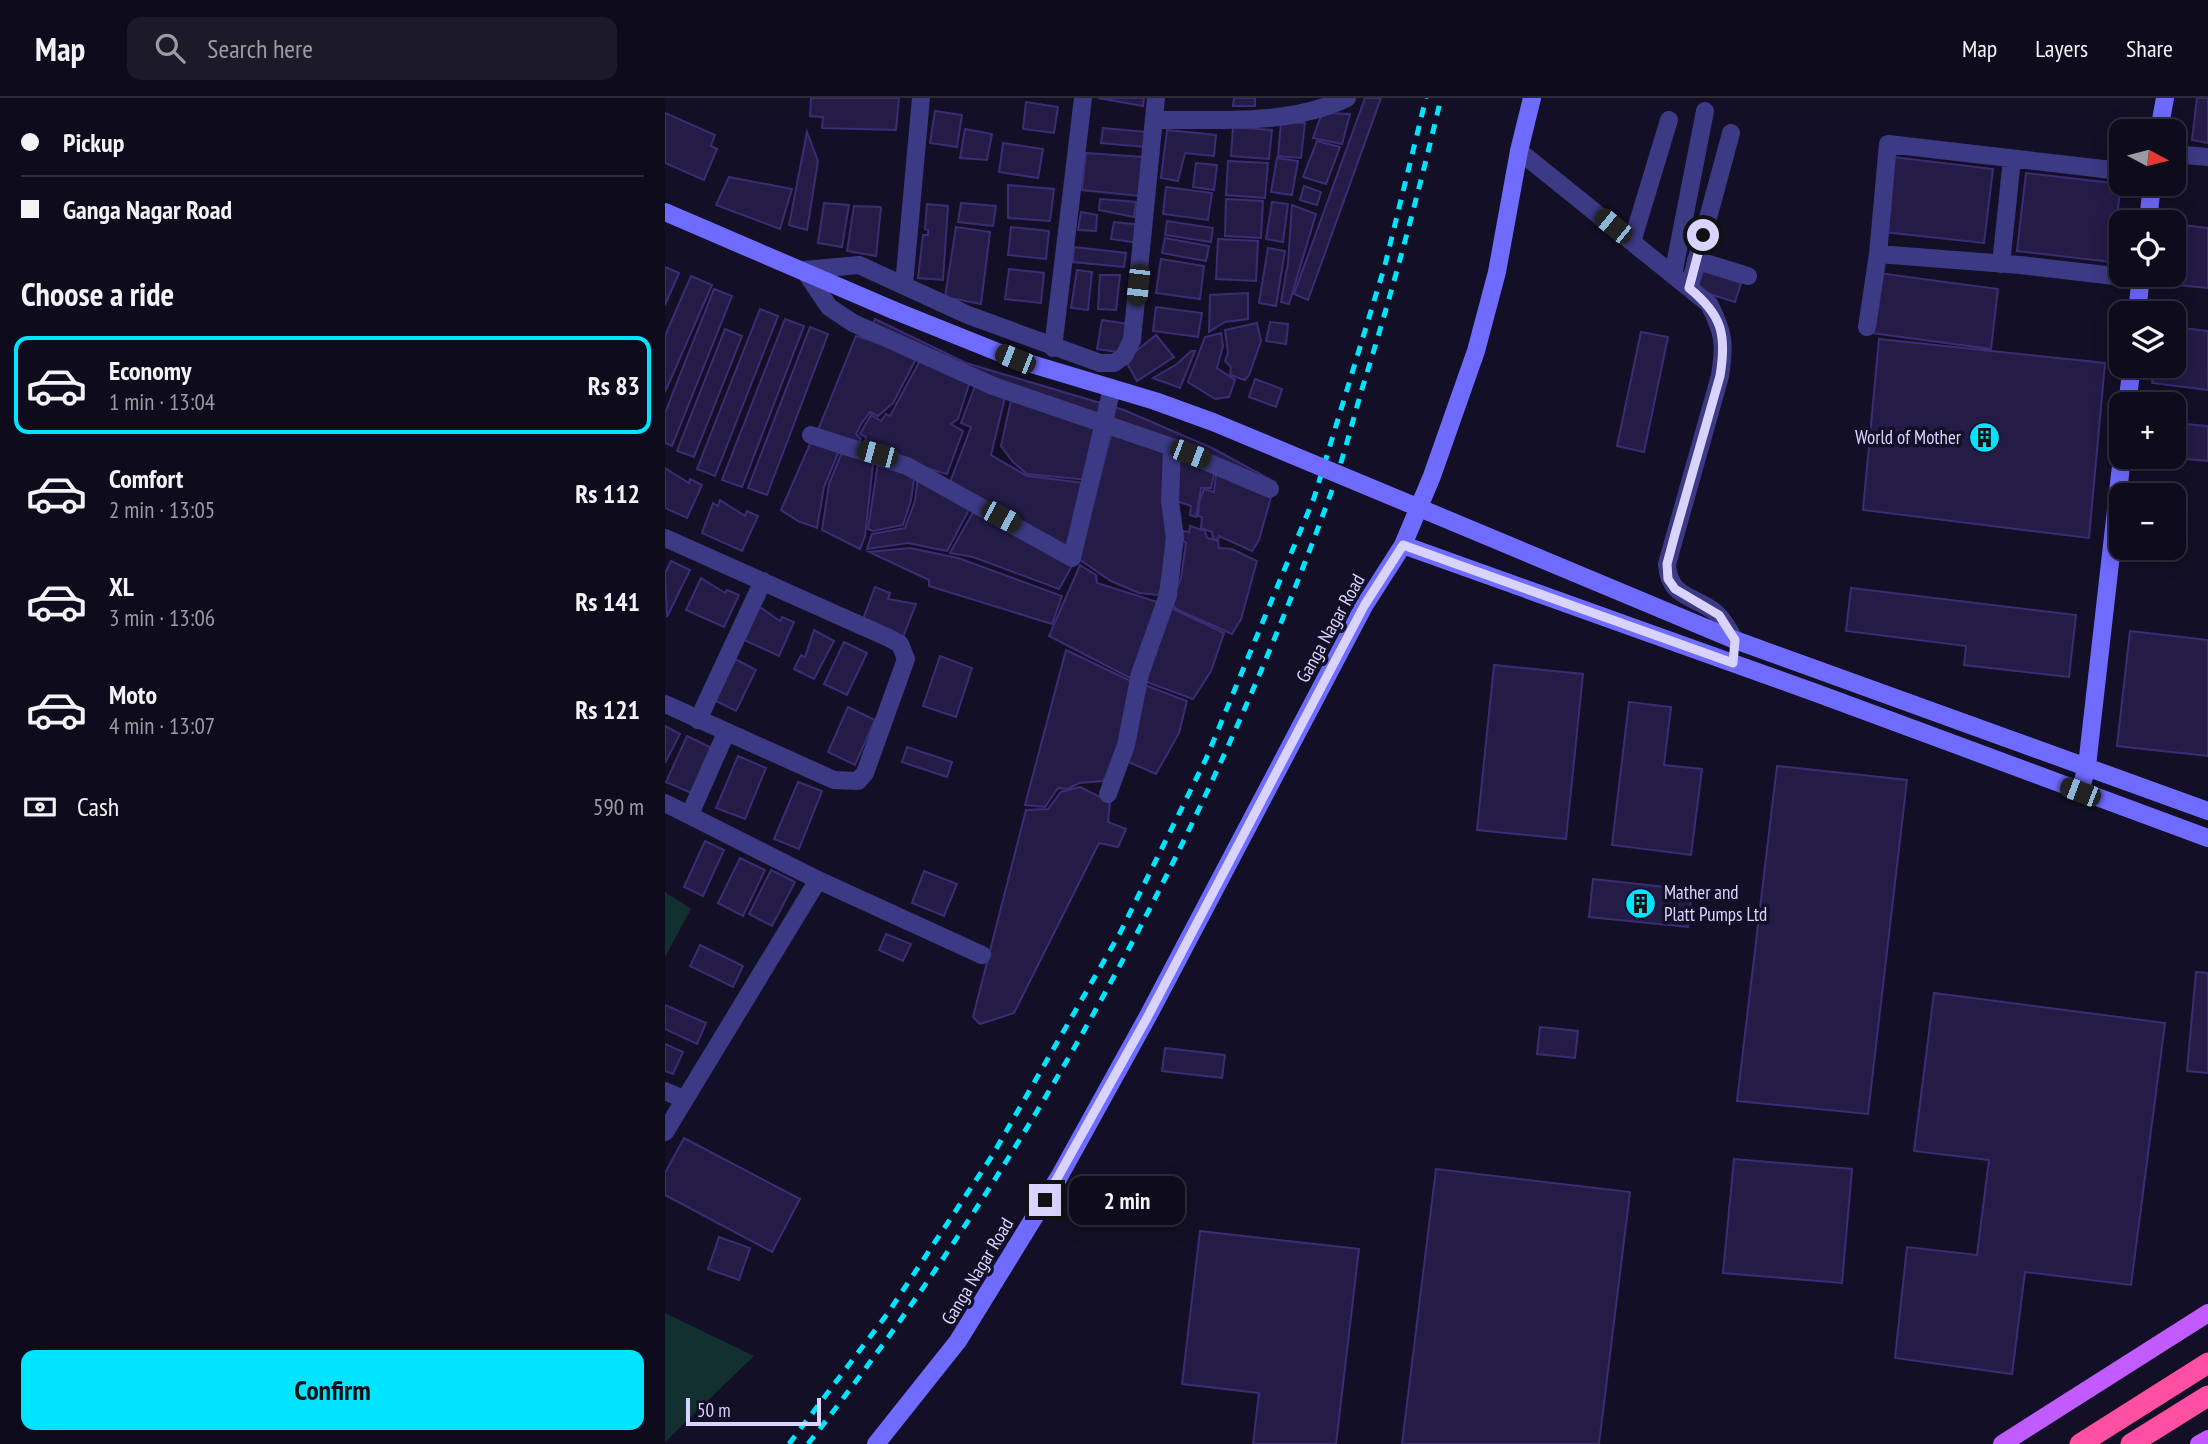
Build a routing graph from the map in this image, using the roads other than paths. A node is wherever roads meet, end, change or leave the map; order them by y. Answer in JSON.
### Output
{"nodes":[{"id":1,"x":921,"y":98,"type":"edge"},
{"id":2,"x":1083,"y":98,"type":"edge"},
{"id":3,"x":1156,"y":98,"type":"edge"},
{"id":4,"x":1347,"y":98,"type":"edge"},
{"id":5,"x":1532,"y":98,"type":"edge"},
{"id":6,"x":2165,"y":98,"type":"edge"},
{"id":7,"x":1325,"y":103,"type":"edge"},
{"id":8,"x":1291,"y":107,"type":"edge"},
{"id":9,"x":1706,"y":111,"type":"dead end"},
{"id":10,"x":2161,"y":119,"type":"edge"},
{"id":11,"x":1156,"y":120,"type":"junction"},
{"id":12,"x":1669,"y":120,"type":"dead end"},
{"id":13,"x":1731,"y":133,"type":"dead end"},
{"id":14,"x":1519,"y":150,"type":"junction"},
{"id":15,"x":2186,"y":155,"type":"edge"},
{"id":16,"x":2208,"y":158,"type":"edge"},
{"id":17,"x":2012,"y":159,"type":"junction"},
{"id":18,"x":2109,"y":170,"type":"edge"},
{"id":19,"x":665,"y":212,"type":"edge"},
{"id":20,"x":1632,"y":242,"type":"junction"},
{"id":21,"x":1878,"y":254,"type":"junction"},
{"id":22,"x":1696,"y":260,"type":"junction"},
{"id":23,"x":2001,"y":264,"type":"junction"},
{"id":24,"x":804,"y":270,"type":"junction"},
{"id":25,"x":2109,"y":274,"type":"edge"},
{"id":26,"x":1673,"y":275,"type":"junction"},
{"id":27,"x":1748,"y":276,"type":"dead end"},
{"id":28,"x":904,"y":285,"type":"junction"},
{"id":29,"x":1689,"y":288,"type":"junction"},
{"id":30,"x":1867,"y":327,"type":"dead end"},
{"id":31,"x":1053,"y":348,"type":"junction"},
{"id":32,"x":1112,"y":388,"type":"junction"},
{"id":33,"x":1104,"y":423,"type":"junction"},
{"id":34,"x":811,"y":435,"type":"dead end"},
{"id":35,"x":1172,"y":447,"type":"junction"},
{"id":36,"x":2121,"y":469,"type":"edge"},
{"id":37,"x":1270,"y":489,"type":"dead end"},
{"id":38,"x":665,"y":538,"type":"edge"},
{"id":39,"x":1403,"y":545,"type":"junction"},
{"id":40,"x":763,"y":581,"type":"junction"},
{"id":41,"x":1735,"y":640,"type":"junction"},
{"id":42,"x":1733,"y":663,"type":"junction"},
{"id":43,"x":665,"y":704,"type":"edge"},
{"id":44,"x":698,"y":720,"type":"junction"},
{"id":45,"x":726,"y":733,"type":"junction"},
{"id":46,"x":2087,"y":766,"type":"junction"},
{"id":47,"x":2080,"y":792,"type":"junction"},
{"id":48,"x":1108,"y":794,"type":"dead end"},
{"id":49,"x":665,"y":803,"type":"edge"},
{"id":50,"x":2208,"y":811,"type":"edge"},
{"id":51,"x":690,"y":814,"type":"junction"},
{"id":52,"x":2208,"y":838,"type":"edge"},
{"id":53,"x":818,"y":880,"type":"junction"},
{"id":54,"x":982,"y":955,"type":"dead end"},
{"id":55,"x":665,"y":1091,"type":"edge"},
{"id":56,"x":683,"y":1099,"type":"junction"},
{"id":57,"x":665,"y":1132,"type":"edge"},
{"id":58,"x":2208,"y":1313,"type":"edge"},
{"id":59,"x":2208,"y":1363,"type":"edge"},
{"id":60,"x":2208,"y":1396,"type":"edge"},
{"id":61,"x":2208,"y":1439,"type":"edge"},
{"id":62,"x":876,"y":1444,"type":"edge"},
{"id":63,"x":2002,"y":1444,"type":"edge"},
{"id":64,"x":2080,"y":1444,"type":"edge"},
{"id":65,"x":2131,"y":1444,"type":"edge"},
{"id":66,"x":2199,"y":1444,"type":"edge"}],
"edges":[{"from":1,"to":28,"type":"street"},
{"from":2,"to":31,"type":"street"},
{"from":3,"to":11,"type":"street"},
{"from":4,"to":7,"type":"street"},
{"from":5,"to":14,"type":"street","name":"Ganga Nagar Road"},
{"from":6,"to":10,"type":"street"},
{"from":7,"to":8,"type":"street"},
{"from":8,"to":11,"type":"street"},
{"from":9,"to":26,"type":"street"},
{"from":11,"to":31,"type":"street"},
{"from":12,"to":20,"type":"street"},
{"from":13,"to":22,"type":"street"},
{"from":14,"to":20,"type":"street"},
{"from":14,"to":39,"type":"street","name":"Ganga Nagar Road"},
{"from":15,"to":16,"type":"street"},
{"from":17,"to":18,"type":"street"},
{"from":17,"to":21,"type":"street"},
{"from":17,"to":23,"type":"street"},
{"from":19,"to":24,"type":"street"},
{"from":20,"to":26,"type":"street"},
{"from":21,"to":23,"type":"street"},
{"from":21,"to":30,"type":"street"},
{"from":22,"to":27,"type":"street"},
{"from":22,"to":29,"type":"street"},
{"from":23,"to":25,"type":"street"},
{"from":24,"to":28,"type":"street"},
{"from":24,"to":32,"type":"street","bridge":true},
{"from":24,"to":33,"type":"street"},
{"from":26,"to":29,"type":"street"},
{"from":28,"to":31,"type":"street"},
{"from":29,"to":41,"type":"street"},
{"from":32,"to":33,"type":"street"},
{"from":32,"to":41,"type":"street","bridge":true},
{"from":33,"to":34,"type":"street"},
{"from":33,"to":35,"type":"street"},
{"from":35,"to":37,"type":"street"},
{"from":35,"to":48,"type":"street"},
{"from":36,"to":46,"type":"street"},
{"from":38,"to":40,"type":"street"},
{"from":39,"to":42,"type":"street"},
{"from":39,"to":62,"type":"street","name":"Ganga Nagar Road"},
{"from":40,"to":44,"type":"street"},
{"from":40,"to":45,"type":"street"},
{"from":41,"to":42,"type":"street"},
{"from":41,"to":46,"type":"street"},
{"from":42,"to":47,"type":"street"},
{"from":43,"to":44,"type":"street"},
{"from":44,"to":45,"type":"street"},
{"from":45,"to":51,"type":"street"},
{"from":46,"to":47,"type":"street"},
{"from":46,"to":50,"type":"street"},
{"from":47,"to":52,"type":"street"},
{"from":49,"to":51,"type":"street"},
{"from":51,"to":53,"type":"street"},
{"from":53,"to":54,"type":"street"},
{"from":53,"to":56,"type":"street"},
{"from":55,"to":56,"type":"street"},
{"from":56,"to":57,"type":"street"},
{"from":58,"to":63,"type":"main road"},
{"from":59,"to":64,"type":"highway"},
{"from":60,"to":65,"type":"highway"},
{"from":61,"to":66,"type":"main road"}]}
